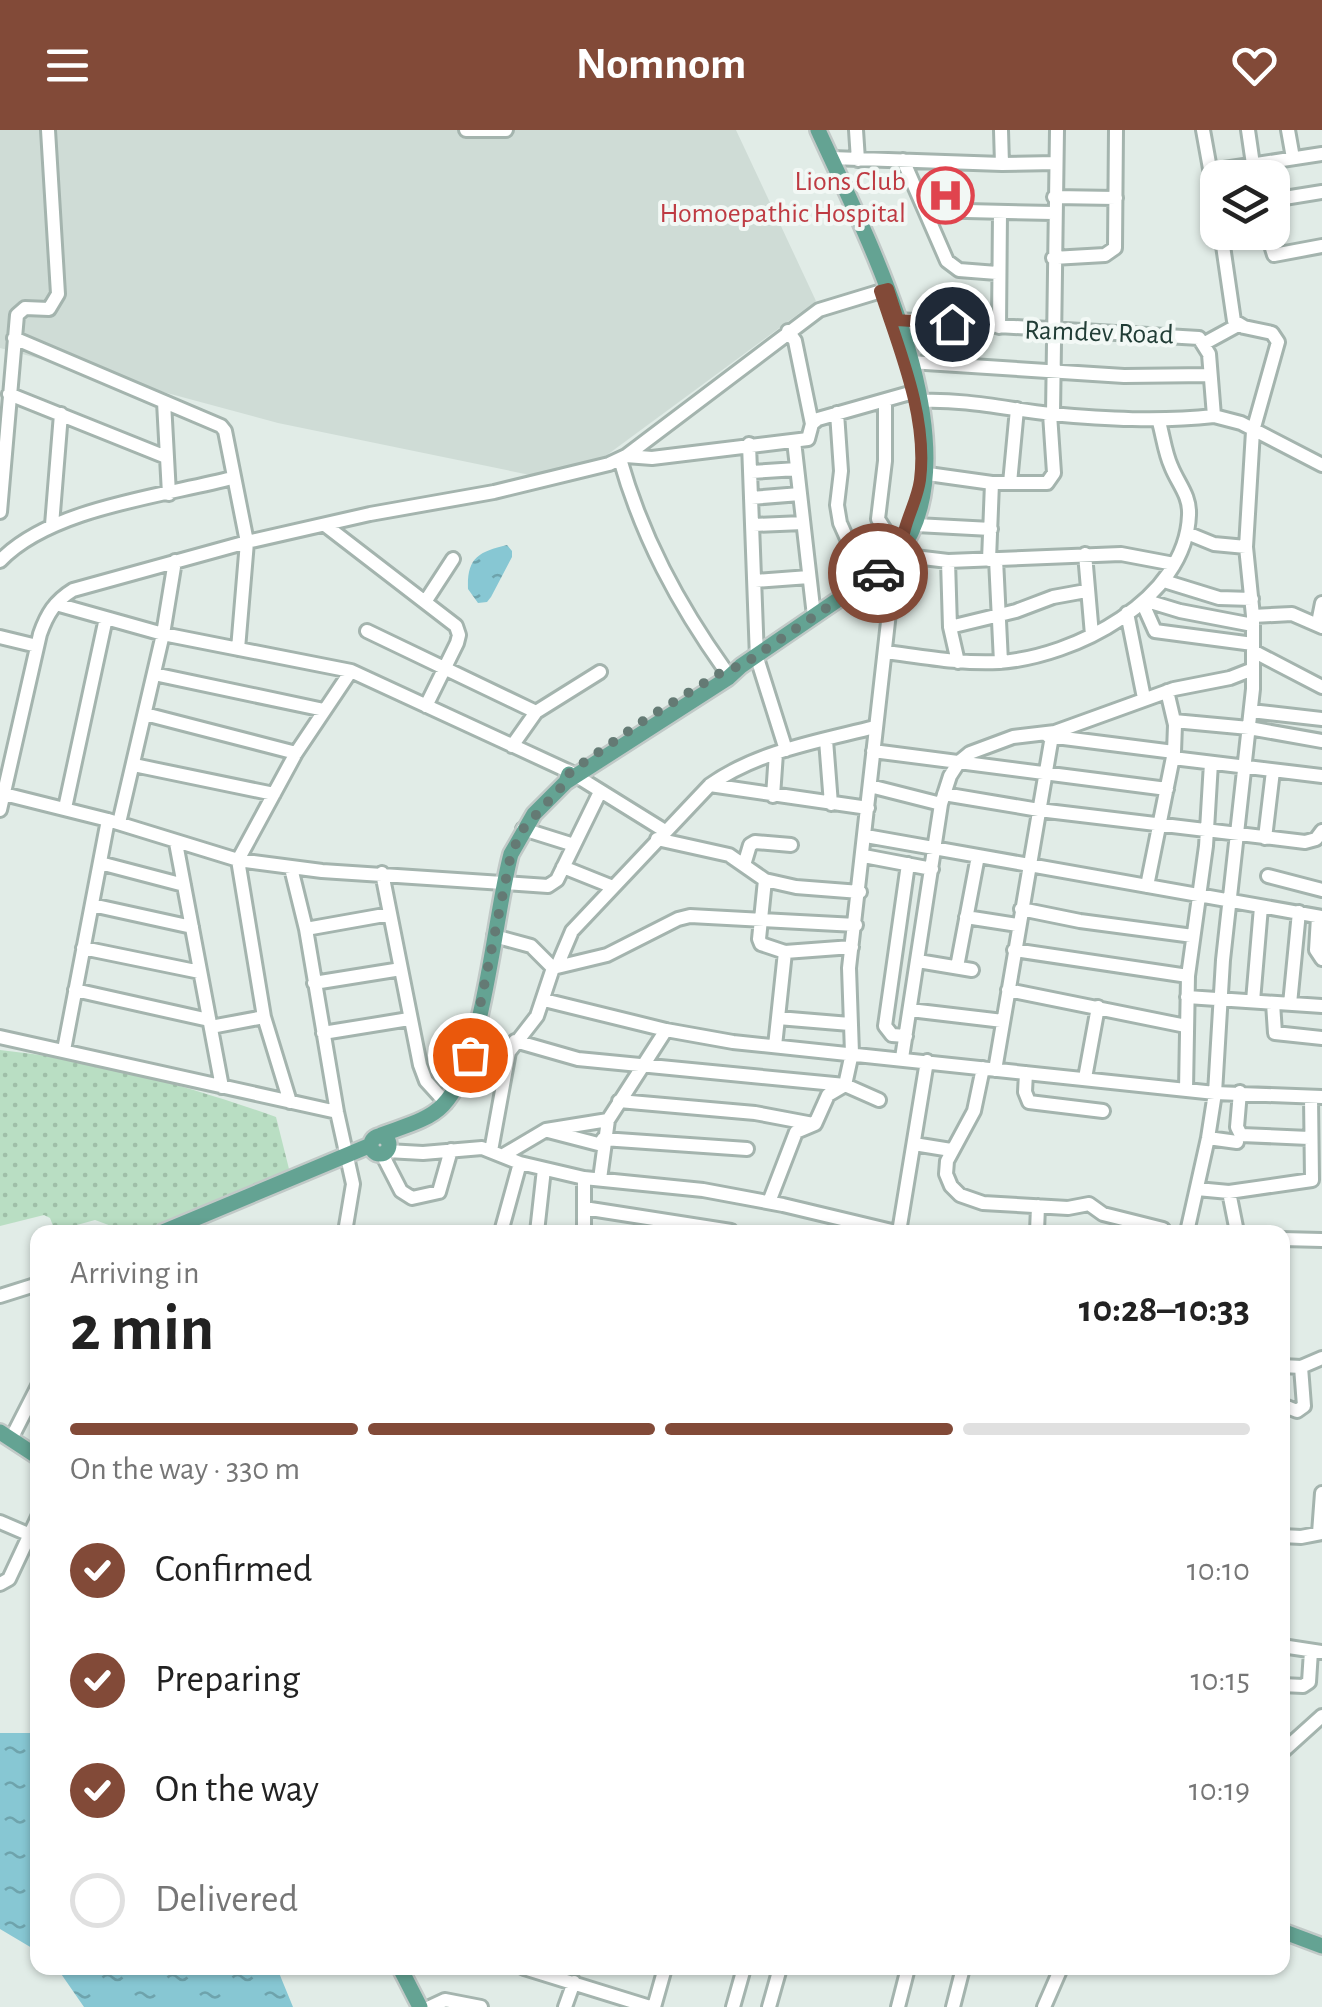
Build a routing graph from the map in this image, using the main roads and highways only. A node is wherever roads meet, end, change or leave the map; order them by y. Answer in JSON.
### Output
{"nodes":[{"id":1,"x":810,"y":130,"type":"edge"},
{"id":2,"x":818,"y":130,"type":"edge"},
{"id":3,"x":884,"y":290,"type":"junction"},
{"id":4,"x":916,"y":395,"type":"junction"},
{"id":5,"x":902,"y":545,"type":"junction"},
{"id":6,"x":346,"y":1160,"type":"junction"},
{"id":7,"x":181,"y":1225,"type":"edge"},
{"id":8,"x":200,"y":1225,"type":"edge"},
{"id":9,"x":6,"y":1436,"type":"edge"},
{"id":10,"x":30,"y":1452,"type":"edge"},
{"id":11,"x":1290,"y":1928,"type":"edge"},
{"id":12,"x":1290,"y":1929,"type":"edge"},
{"id":13,"x":1322,"y":1936,"type":"edge"},
{"id":14,"x":1322,"y":1946,"type":"edge"},
{"id":15,"x":404,"y":1975,"type":"edge"},
{"id":16,"x":420,"y":2007,"type":"edge"}],
"edges":[{"from":1,"to":3,"type":"main road"},
{"from":2,"to":3,"type":"main road"},
{"from":3,"to":4,"type":"main road"},
{"from":3,"to":4,"type":"main road"},
{"from":4,"to":5,"type":"main road"},
{"from":4,"to":5,"type":"main road"},
{"from":5,"to":6,"type":"main road"},
{"from":6,"to":7,"type":"main road"},
{"from":6,"to":8,"type":"main road"},
{"from":9,"to":10,"type":"main road"},
{"from":11,"to":13,"type":"main road"},
{"from":12,"to":14,"type":"main road"},
{"from":15,"to":16,"type":"main road"}]}
